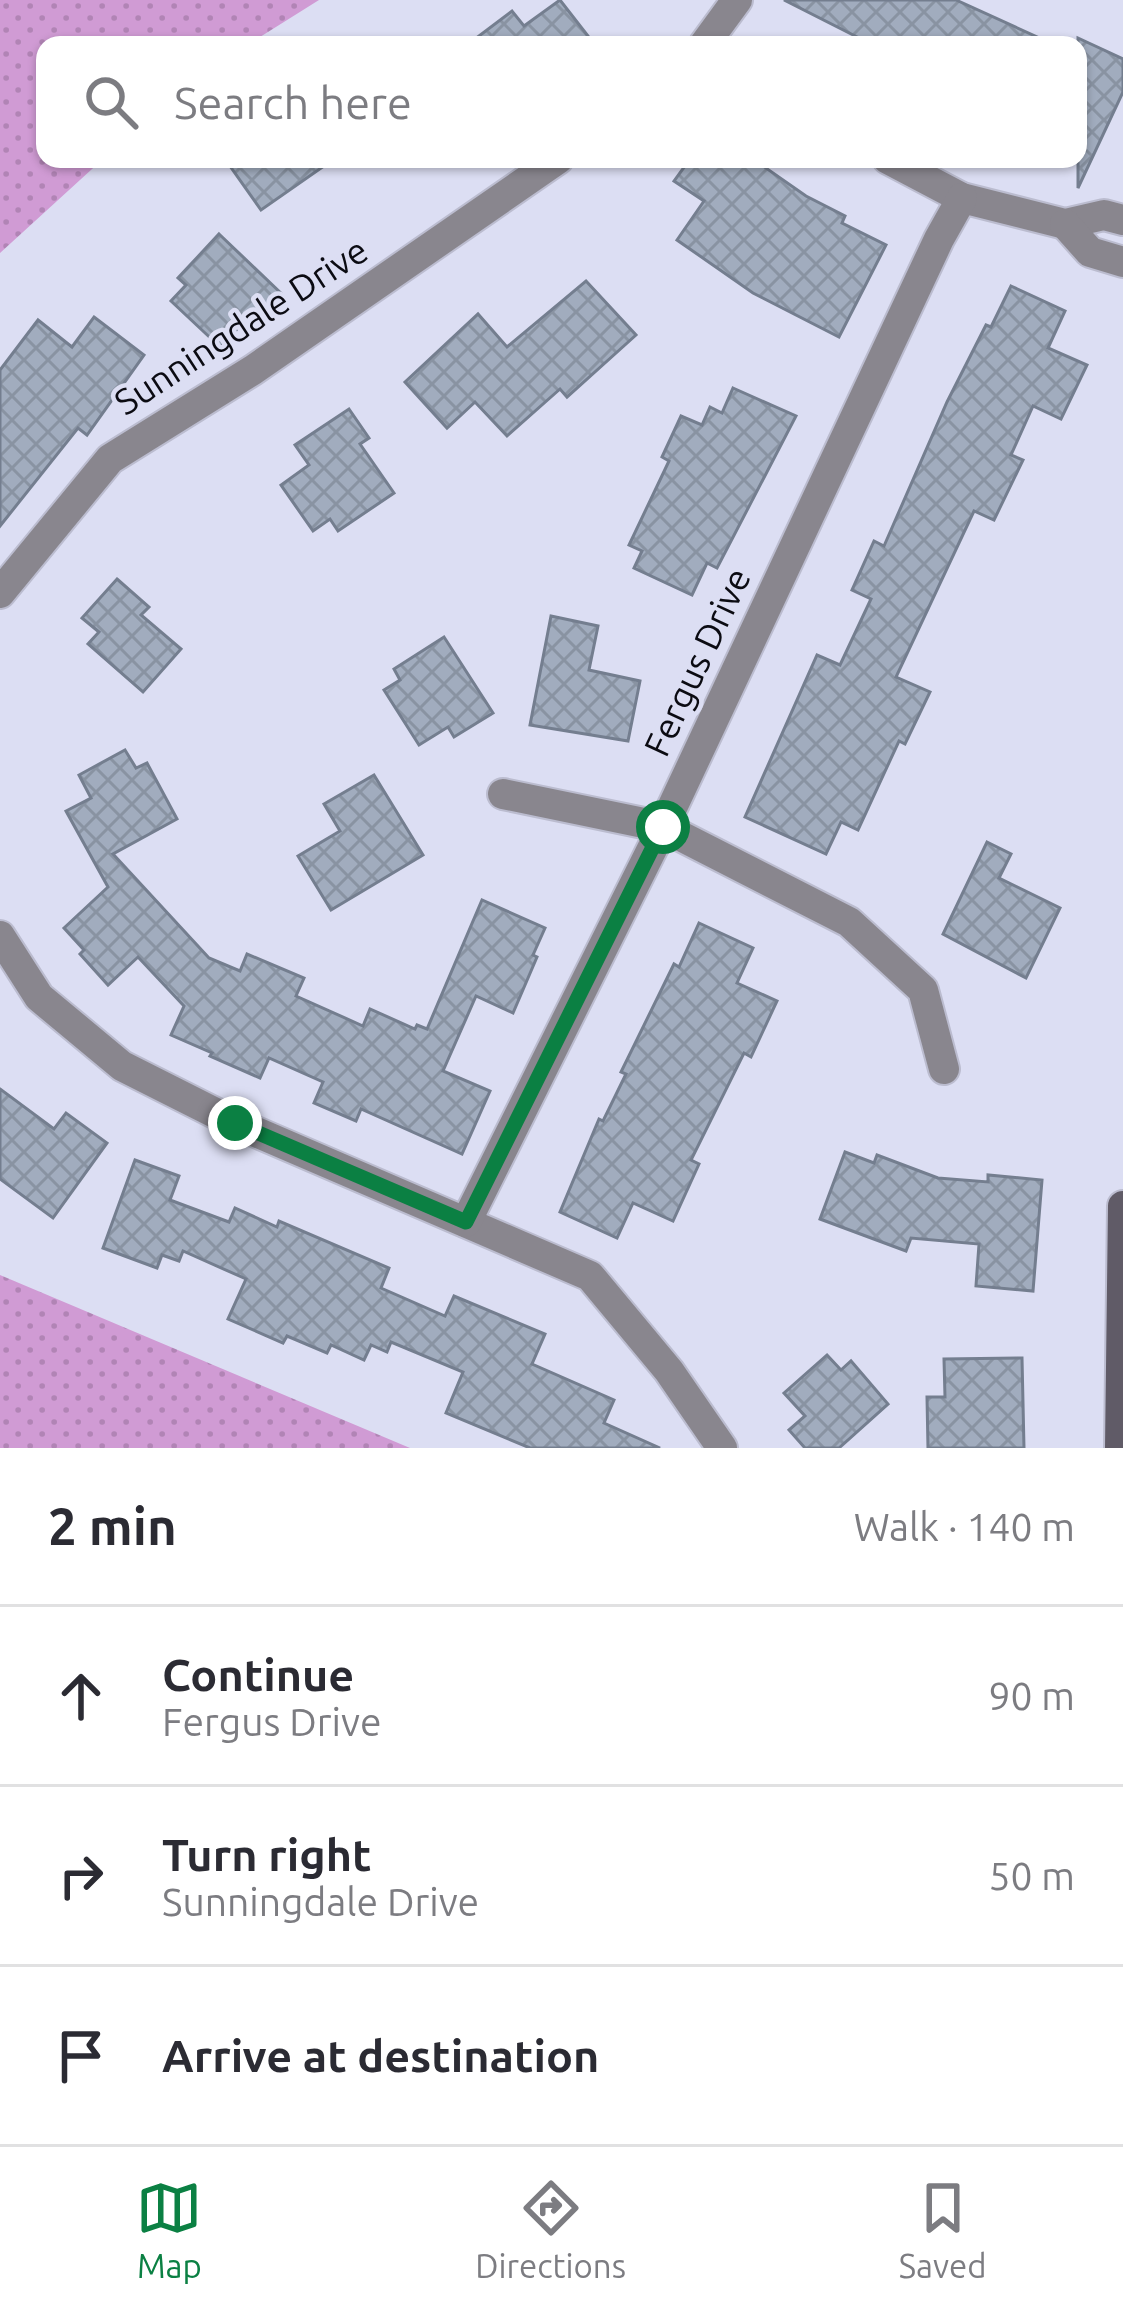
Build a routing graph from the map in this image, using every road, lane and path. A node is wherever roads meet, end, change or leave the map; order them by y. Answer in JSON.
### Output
{"nodes":[{"id":1,"x":737,"y":0,"type":"edge"},
{"id":2,"x":716,"y":36,"type":"edge"},
{"id":3,"x":545,"y":168,"type":"edge"},
{"id":4,"x":905,"y":168,"type":"edge"},
{"id":5,"x":962,"y":198,"type":"junction"},
{"id":6,"x":1123,"y":220,"type":"edge"},
{"id":7,"x":1065,"y":224,"type":"junction"},
{"id":8,"x":1123,"y":262,"type":"edge"},
{"id":9,"x":0,"y":593,"type":"edge"},
{"id":10,"x":503,"y":794,"type":"dead end"},
{"id":11,"x":663,"y":827,"type":"junction"},
{"id":12,"x":0,"y":936,"type":"edge"},
{"id":13,"x":944,"y":1069,"type":"dead end"},
{"id":14,"x":1123,"y":1206,"type":"edge"},
{"id":15,"x":466,"y":1222,"type":"junction"},
{"id":16,"x":722,"y":1448,"type":"edge"},
{"id":17,"x":1120,"y":1448,"type":"edge"}],
"edges":[{"from":1,"to":2,"type":"street"},
{"from":3,"to":9,"type":"street","name":"Sunningdale Drive"},
{"from":4,"to":5,"type":"street"},
{"from":5,"to":7,"type":"street"},
{"from":5,"to":11,"type":"street","name":"Fergus Drive"},
{"from":6,"to":7,"type":"street"},
{"from":7,"to":8,"type":"street"},
{"from":10,"to":11,"type":"street"},
{"from":11,"to":13,"type":"street"},
{"from":11,"to":15,"type":"street","name":"Fergus Drive"},
{"from":12,"to":15,"type":"street"},
{"from":14,"to":17,"type":"main road"},
{"from":15,"to":16,"type":"street"}]}
